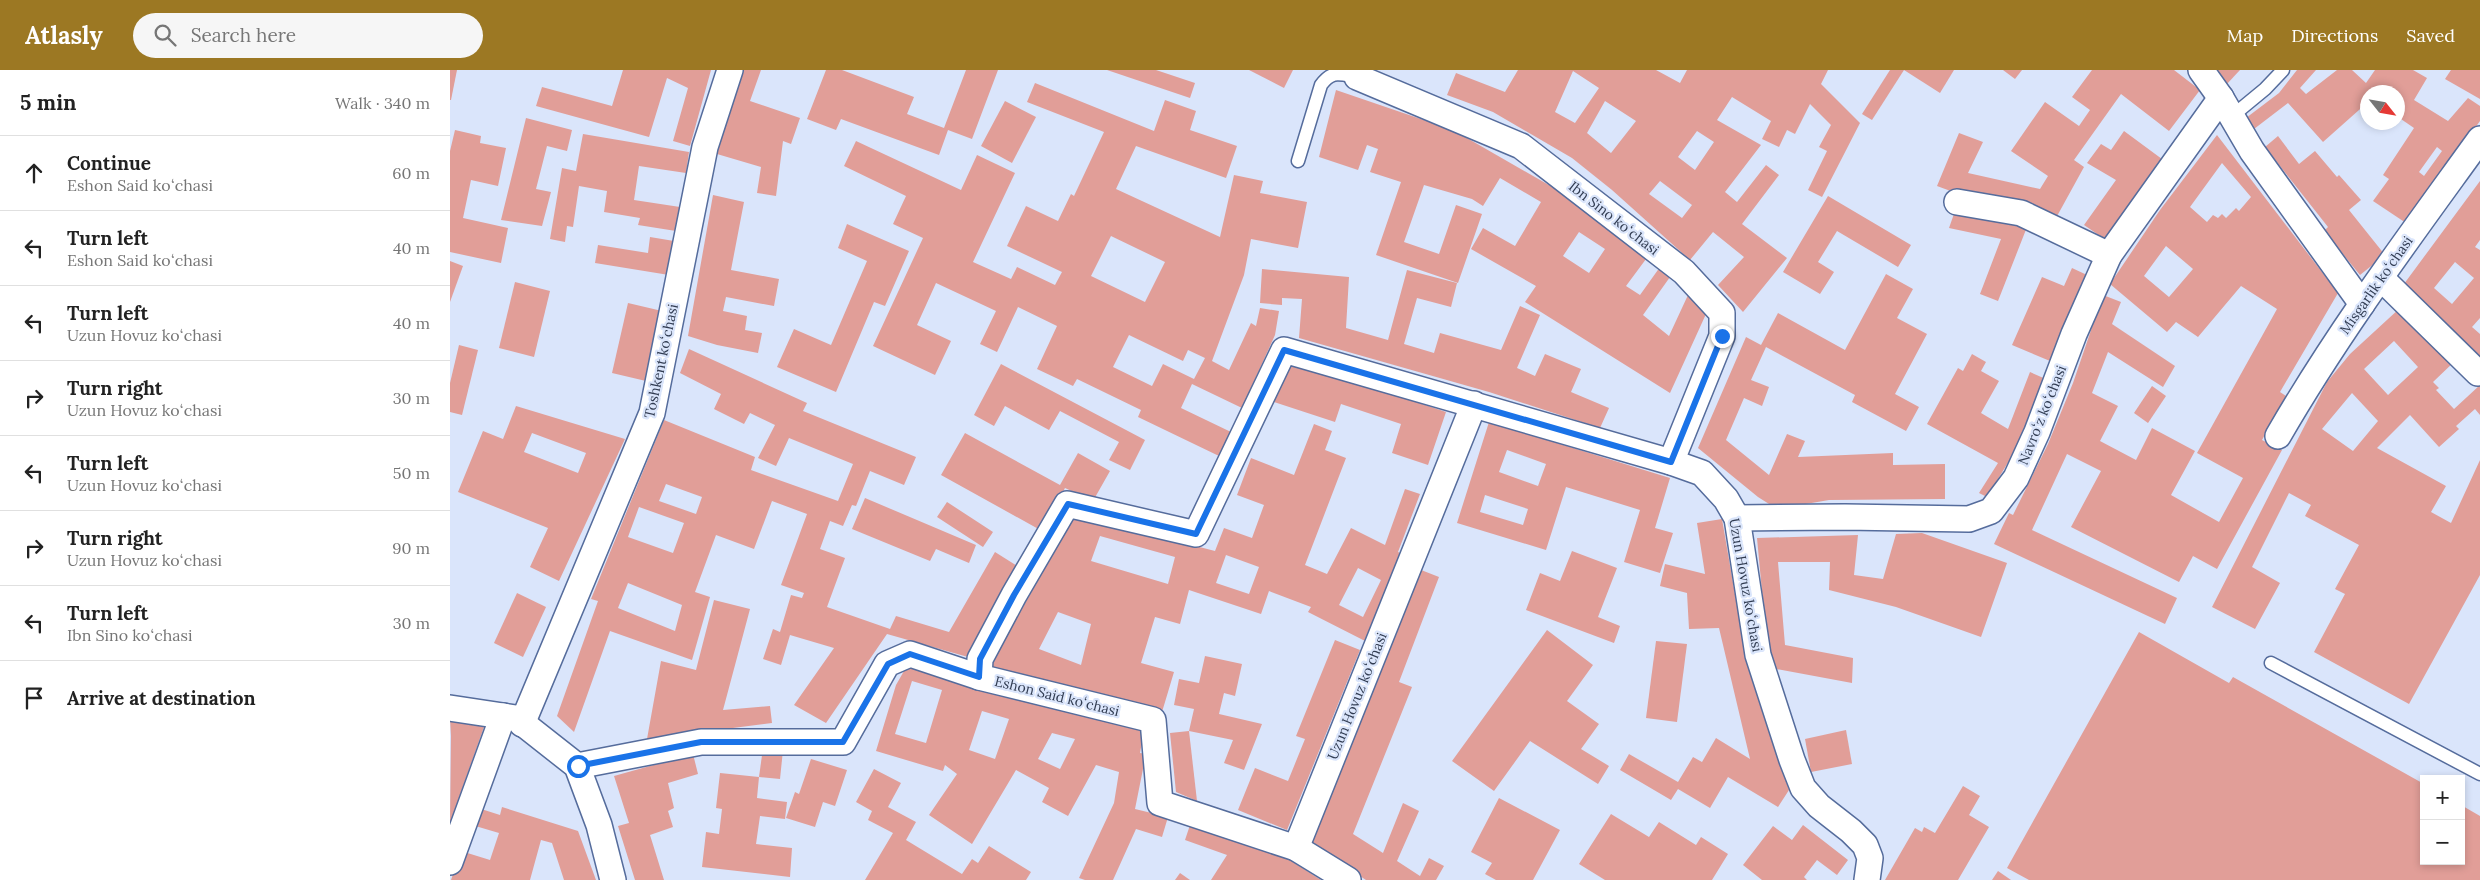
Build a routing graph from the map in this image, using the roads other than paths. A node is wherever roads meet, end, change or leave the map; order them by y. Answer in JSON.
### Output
{"nodes":[{"id":1,"x":730,"y":70,"type":"edge"},
{"id":2,"x":2201,"y":70,"type":"edge"},
{"id":3,"x":2283,"y":70,"type":"edge"},
{"id":4,"x":1359,"y":74,"type":"edge"},
{"id":5,"x":2226,"y":108,"type":"junction"},
{"id":6,"x":2480,"y":138,"type":"edge"},
{"id":7,"x":1298,"y":161,"type":"dead end"},
{"id":8,"x":1957,"y":202,"type":"dead end"},
{"id":9,"x":2109,"y":255,"type":"junction"},
{"id":10,"x":2381,"y":278,"type":"junction"},
{"id":11,"x":2362,"y":304,"type":"junction"},
{"id":12,"x":2478,"y":373,"type":"dead end"},
{"id":13,"x":1474,"y":404,"type":"junction"},
{"id":14,"x":2278,"y":436,"type":"dead end"},
{"id":15,"x":1671,"y":462,"type":"junction"},
{"id":16,"x":1737,"y":518,"type":"junction"},
{"id":17,"x":2271,"y":663,"type":"dead end"},
{"id":18,"x":979,"y":677,"type":"junction"},
{"id":19,"x":450,"y":708,"type":"edge"},
{"id":20,"x":512,"y":720,"type":"junction"},
{"id":21,"x":578,"y":766,"type":"junction"},
{"id":22,"x":2480,"y":774,"type":"edge"},
{"id":23,"x":1296,"y":848,"type":"junction"},
{"id":24,"x":450,"y":862,"type":"edge"},
{"id":25,"x":613,"y":880,"type":"edge"},
{"id":26,"x":1348,"y":880,"type":"edge"},
{"id":27,"x":1867,"y":880,"type":"edge"}],
"edges":[{"from":1,"to":20,"type":"street","name":"Toshkent koʻchasi"},
{"from":2,"to":5,"type":"street"},
{"from":3,"to":5,"type":"lane"},
{"from":4,"to":7,"type":"lane"},
{"from":4,"to":15,"type":"street","name":"Ibn Sino koʻchasi"},
{"from":5,"to":9,"type":"street","name":"Navroʻz koʻchasi"},
{"from":5,"to":11,"type":"street"},
{"from":6,"to":10,"type":"street","name":"Misgarlik koʻchasi"},
{"from":8,"to":9,"type":"street"},
{"from":9,"to":16,"type":"street","name":"Navroʻz koʻchasi"},
{"from":10,"to":11,"type":"street","name":"Misgarlik koʻchasi"},
{"from":10,"to":12,"type":"street"},
{"from":11,"to":14,"type":"street","name":"Misgarlik koʻchasi"},
{"from":13,"to":15,"type":"street","name":"Uzun Hovuz koʻchasi"},
{"from":13,"to":18,"type":"street","name":"Uzun Hovuz koʻchasi"},
{"from":13,"to":23,"type":"street","name":"Uzun Hovuz koʻchasi"},
{"from":15,"to":16,"type":"street","name":"Uzun Hovuz koʻchasi"},
{"from":16,"to":27,"type":"street","name":"Uzun Hovuz koʻchasi"},
{"from":17,"to":22,"type":"lane"},
{"from":18,"to":21,"type":"street","name":"Eshon Said koʻchasi"},
{"from":18,"to":23,"type":"street","name":"Eshon Said koʻchasi"},
{"from":19,"to":20,"type":"street"},
{"from":20,"to":21,"type":"street"},
{"from":20,"to":24,"type":"street","name":"Toshkent koʻchasi"},
{"from":21,"to":25,"type":"street"},
{"from":23,"to":26,"type":"street","name":"Eshon Said koʻchasi"}]}
